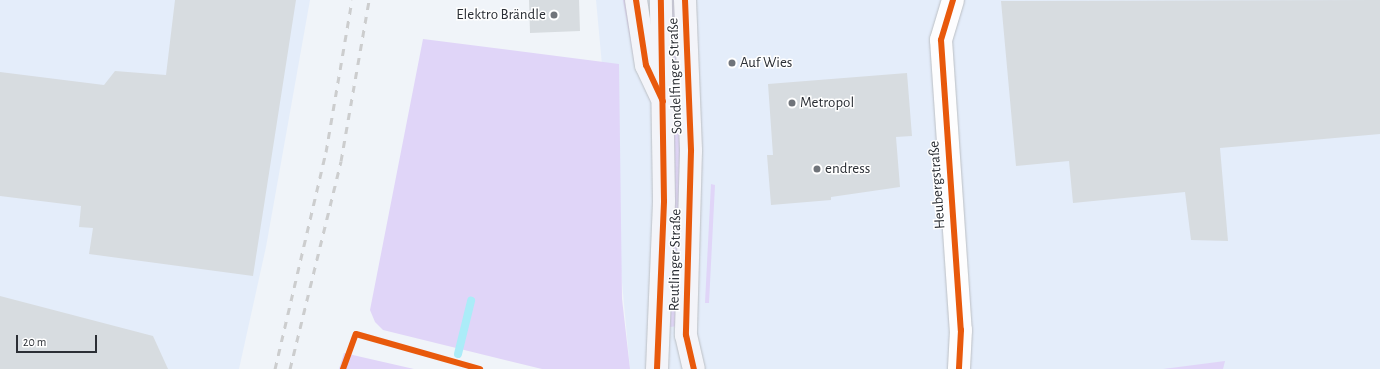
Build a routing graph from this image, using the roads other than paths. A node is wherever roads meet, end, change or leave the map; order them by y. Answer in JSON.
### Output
{"nodes":[{"id":1,"x":636,"y":0,"type":"edge"},
{"id":2,"x":661,"y":0,"type":"edge"},
{"id":3,"x":685,"y":0,"type":"edge"},
{"id":4,"x":953,"y":0,"type":"edge"},
{"id":5,"x":665,"y":105,"type":"junction"},
{"id":6,"x":691,"y":151,"type":"joint"},
{"id":7,"x":664,"y":201,"type":"joint"},
{"id":8,"x":658,"y":369,"type":"edge"},
{"id":9,"x":694,"y":369,"type":"edge"},
{"id":10,"x":959,"y":369,"type":"edge"}],
"edges":[{"from":1,"to":5,"type":"main road"},
{"from":2,"to":5,"type":"main road","name":"Sondelfinger Straße"},
{"from":3,"to":6,"type":"main road","name":"Sondelfinger Straße"},
{"from":4,"to":10,"type":"street","name":"Heubergstraße"},
{"from":5,"to":7,"type":"main road","name":"Sondelfinger Straße"},
{"from":6,"to":9,"type":"main road","name":"Reutlinger Straße"},
{"from":7,"to":8,"type":"main road","name":"Reutlinger Straße"}]}
